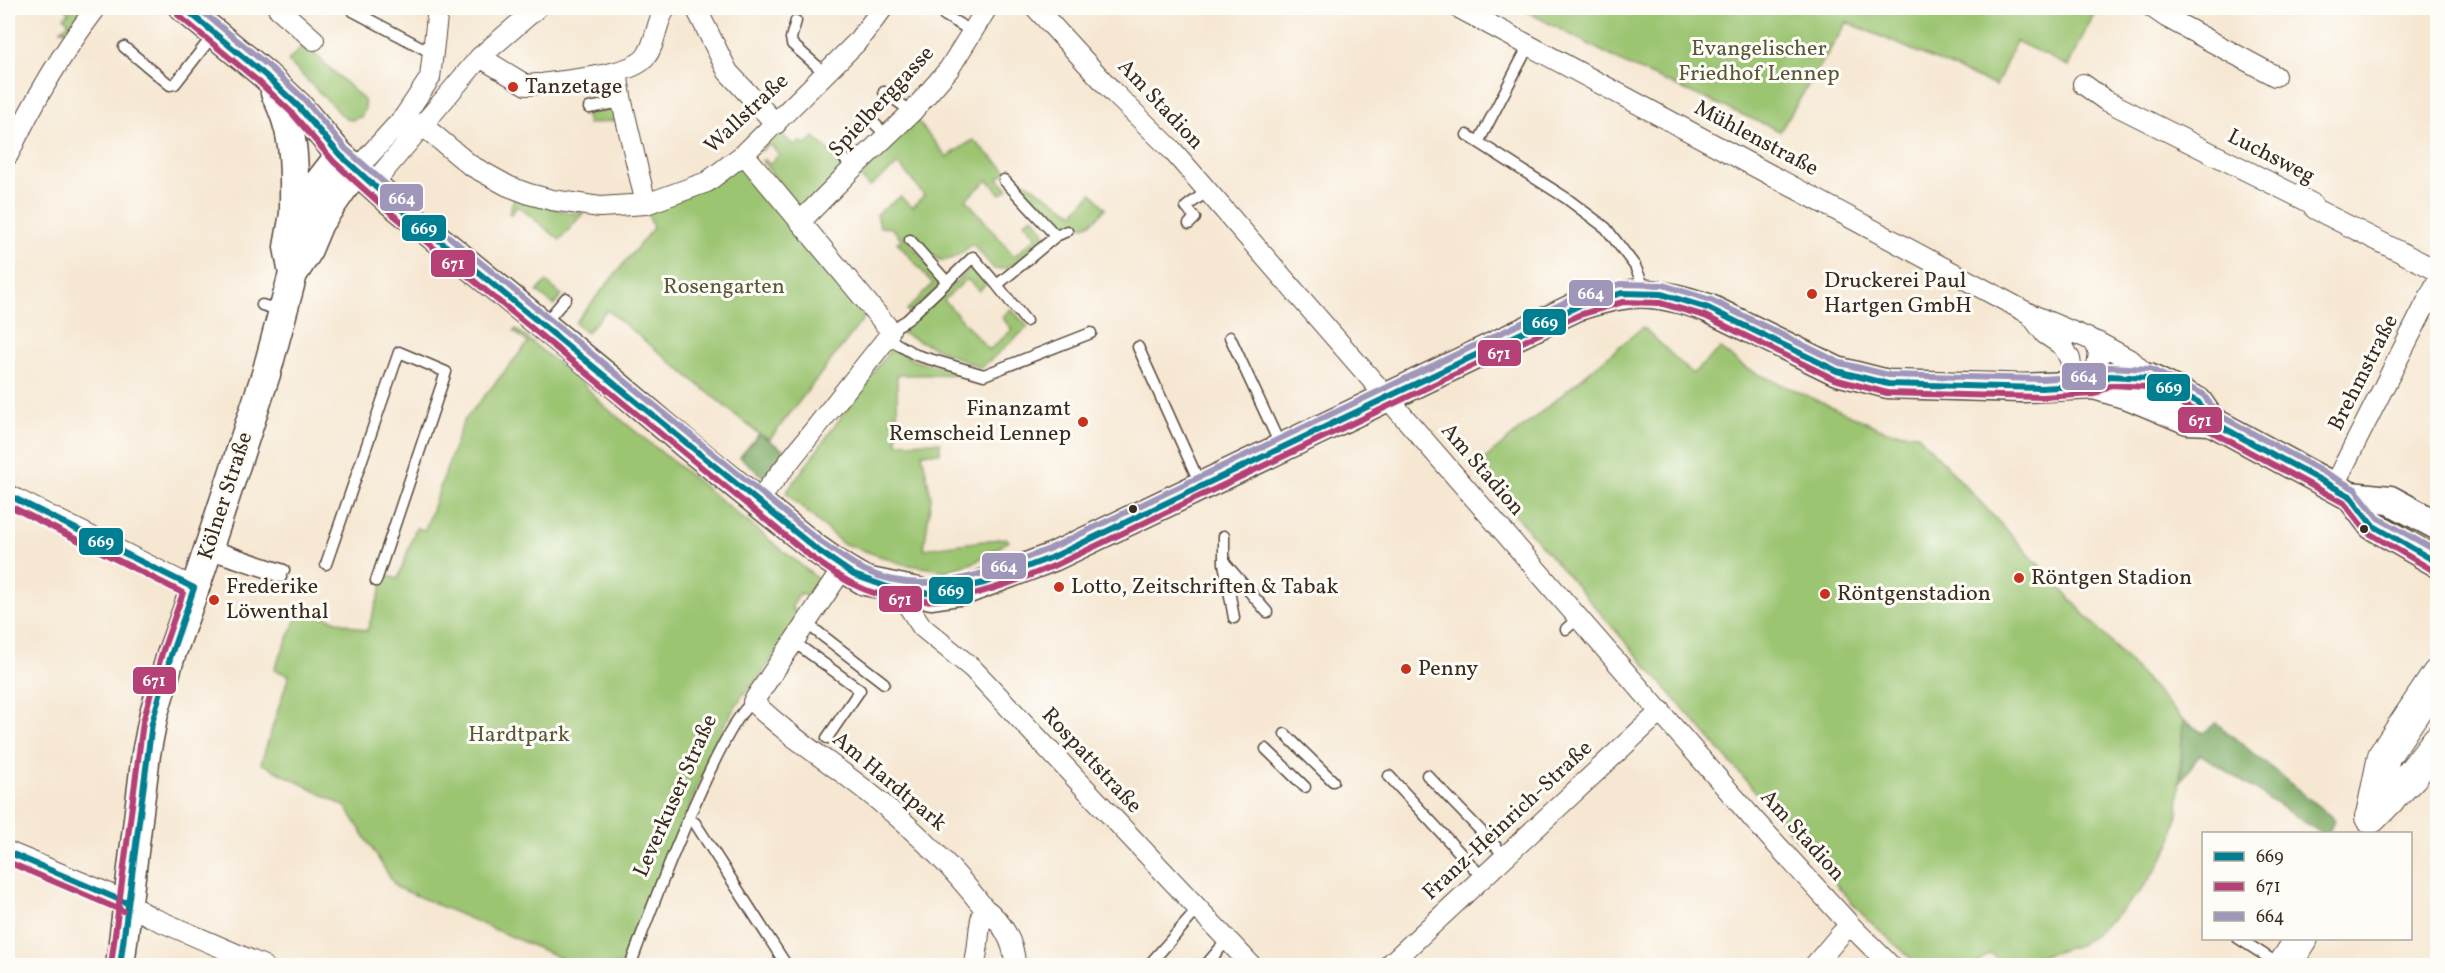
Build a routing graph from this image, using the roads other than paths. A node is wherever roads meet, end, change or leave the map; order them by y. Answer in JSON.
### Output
{"nodes":[{"id":1,"x":96,"y":8,"type":"edge"},
{"id":2,"x":184,"y":8,"type":"edge"},
{"id":3,"x":278,"y":8,"type":"edge"},
{"id":4,"x":356,"y":8,"type":"edge"},
{"id":5,"x":438,"y":8,"type":"edge"},
{"id":6,"x":537,"y":8,"type":"edge"},
{"id":7,"x":666,"y":8,"type":"edge"},
{"id":8,"x":696,"y":8,"type":"edge"},
{"id":9,"x":883,"y":8,"type":"edge"},
{"id":10,"x":987,"y":8,"type":"edge"},
{"id":11,"x":1036,"y":8,"type":"edge"},
{"id":12,"x":1459,"y":8,"type":"edge"},
{"id":13,"x":2152,"y":8,"type":"edge"},
{"id":14,"x":944,"y":15,"type":"dead end"},
{"id":15,"x":796,"y":21,"type":"dead end"},
{"id":16,"x":973,"y":32,"type":"junction"},
{"id":17,"x":215,"y":33,"type":"junction"},
{"id":18,"x":314,"y":40,"type":"dead end"},
{"id":19,"x":1529,"y":45,"type":"junction"},
{"id":20,"x":124,"y":47,"type":"dead end"},
{"id":21,"x":434,"y":54,"type":"junction"},
{"id":22,"x":480,"y":57,"type":"junction"},
{"id":23,"x":617,"y":73,"type":"junction"},
{"id":24,"x":825,"y":73,"type":"junction"},
{"id":25,"x":265,"y":75,"type":"junction"},
{"id":26,"x":2275,"y":76,"type":"dead end"},
{"id":27,"x":2083,"y":84,"type":"dead end"},
{"id":28,"x":884,"y":92,"type":"dead end"},
{"id":29,"x":622,"y":102,"type":"junction"},
{"id":30,"x":589,"y":108,"type":"dead end"},
{"id":31,"x":912,"y":112,"type":"junction"},
{"id":32,"x":870,"y":119,"type":"dead end"},
{"id":33,"x":421,"y":124,"type":"junction"},
{"id":34,"x":776,"y":124,"type":"junction"},
{"id":35,"x":1467,"y":135,"type":"dead end"},
{"id":36,"x":887,"y":136,"type":"junction"},
{"id":37,"x":1479,"y":141,"type":"junction"},
{"id":38,"x":8,"y":155,"type":"edge"},
{"id":39,"x":753,"y":159,"type":"junction"},
{"id":40,"x":356,"y":170,"type":"junction"},
{"id":41,"x":1004,"y":180,"type":"dead end"},
{"id":42,"x":1206,"y":192,"type":"junction"},
{"id":43,"x":646,"y":204,"type":"junction"},
{"id":44,"x":294,"y":214,"type":"junction"},
{"id":45,"x":801,"y":221,"type":"junction"},
{"id":46,"x":1189,"y":224,"type":"dead end"},
{"id":47,"x":1067,"y":231,"type":"dead end"},
{"id":48,"x":1056,"y":236,"type":"junction"},
{"id":49,"x":910,"y":240,"type":"dead end"},
{"id":50,"x":2438,"y":271,"type":"edge"},
{"id":51,"x":293,"y":274,"type":"junction"},
{"id":52,"x":2438,"y":280,"type":"edge"},
{"id":53,"x":947,"y":282,"type":"junction"},
{"id":54,"x":997,"y":285,"type":"junction"},
{"id":55,"x":1646,"y":293,"type":"junction"},
{"id":56,"x":566,"y":298,"type":"dead end"},
{"id":57,"x":2030,"y":314,"type":"junction"},
{"id":58,"x":1026,"y":321,"type":"dead end"},
{"id":59,"x":543,"y":326,"type":"junction"},
{"id":60,"x":1092,"y":333,"type":"dead end"},
{"id":61,"x":888,"y":334,"type":"junction"},
{"id":62,"x":1230,"y":337,"type":"dead end"},
{"id":63,"x":2094,"y":341,"type":"junction"},
{"id":64,"x":1138,"y":347,"type":"dead end"},
{"id":65,"x":2149,"y":378,"type":"junction"},
{"id":66,"x":2084,"y":385,"type":"junction"},
{"id":67,"x":1387,"y":396,"type":"junction"},
{"id":68,"x":2211,"y":421,"type":"junction"},
{"id":69,"x":1282,"y":447,"type":"junction"},
{"id":70,"x":1201,"y":486,"type":"junction"},
{"id":71,"x":2341,"y":492,"type":"junction"},
{"id":72,"x":8,"y":495,"type":"edge"},
{"id":73,"x":757,"y":502,"type":"junction"},
{"id":74,"x":2438,"y":526,"type":"edge"},
{"id":75,"x":1224,"y":536,"type":"dead end"},
{"id":76,"x":208,"y":549,"type":"junction"},
{"id":77,"x":1224,"y":562,"type":"junction"},
{"id":78,"x":2438,"y":563,"type":"edge"},
{"id":79,"x":326,"y":564,"type":"dead end"},
{"id":80,"x":843,"y":568,"type":"junction"},
{"id":81,"x":283,"y":574,"type":"dead end"},
{"id":82,"x":376,"y":581,"type":"dead end"},
{"id":83,"x":194,"y":588,"type":"junction"},
{"id":84,"x":897,"y":589,"type":"junction"},
{"id":85,"x":1267,"y":612,"type":"dead end"},
{"id":86,"x":1234,"y":618,"type":"dead end"},
{"id":87,"x":806,"y":623,"type":"junction"},
{"id":88,"x":794,"y":642,"type":"junction"},
{"id":89,"x":2438,"y":675,"type":"edge"},
{"id":90,"x":884,"y":683,"type":"dead end"},
{"id":91,"x":753,"y":702,"type":"junction"},
{"id":92,"x":1661,"y":711,"type":"junction"},
{"id":93,"x":1285,"y":734,"type":"dead end"},
{"id":94,"x":827,"y":738,"type":"dead end"},
{"id":95,"x":2438,"y":741,"type":"edge"},
{"id":96,"x":1266,"y":749,"type":"dead end"},
{"id":97,"x":1427,"y":775,"type":"dead end"},
{"id":98,"x":1389,"y":776,"type":"dead end"},
{"id":99,"x":1333,"y":781,"type":"dead end"},
{"id":100,"x":1305,"y":787,"type":"dead end"},
{"id":101,"x":689,"y":819,"type":"junction"},
{"id":102,"x":2367,"y":824,"type":"edge"},
{"id":103,"x":8,"y":852,"type":"edge"},
{"id":104,"x":1506,"y":856,"type":"junction"},
{"id":105,"x":1483,"y":878,"type":"junction"},
{"id":106,"x":127,"y":903,"type":"junction"},
{"id":107,"x":984,"y":908,"type":"junction"},
{"id":108,"x":1198,"y":909,"type":"junction"},
{"id":109,"x":1851,"y":926,"type":"junction"},
{"id":110,"x":1228,"y":939,"type":"junction"},
{"id":111,"x":2240,"y":940,"type":"edge"},
{"id":112,"x":2301,"y":940,"type":"edge"},
{"id":113,"x":120,"y":966,"type":"edge"},
{"id":114,"x":264,"y":966,"type":"edge"},
{"id":115,"x":630,"y":966,"type":"edge"},
{"id":116,"x":787,"y":966,"type":"edge"},
{"id":117,"x":974,"y":966,"type":"edge"},
{"id":118,"x":1015,"y":966,"type":"edge"},
{"id":119,"x":1148,"y":966,"type":"edge"},
{"id":120,"x":1205,"y":966,"type":"edge"},
{"id":121,"x":1252,"y":966,"type":"edge"},
{"id":122,"x":1388,"y":966,"type":"edge"},
{"id":123,"x":1814,"y":966,"type":"edge"},
{"id":124,"x":1891,"y":966,"type":"edge"},
{"id":125,"x":2282,"y":966,"type":"edge"}],
"edges":[{"from":1,"to":38,"type":"street"},
{"from":2,"to":17,"type":"street"},
{"from":3,"to":18,"type":"street"},
{"from":4,"to":21,"type":"lane"},
{"from":5,"to":21,"type":"street"},
{"from":6,"to":22,"type":"street","name":"Kölner Straße"},
{"from":7,"to":23,"type":"street"},
{"from":8,"to":34,"type":"street"},
{"from":9,"to":24,"type":"street","name":"Wallstraße"},
{"from":10,"to":16,"type":"street","name":"Spielberggasse"},
{"from":11,"to":42,"type":"street","name":"Am Stadion"},
{"from":12,"to":19,"type":"street","name":"Mühlenstraße"},
{"from":13,"to":26,"type":"street"},
{"from":14,"to":16,"type":"lane"},
{"from":15,"to":24,"type":"lane"},
{"from":16,"to":31,"type":"street","name":"Spielberggasse"},
{"from":17,"to":20,"type":"lane"},
{"from":17,"to":25,"type":"street"},
{"from":19,"to":37,"type":"lane"},
{"from":19,"to":57,"type":"street","name":"Mühlenstraße"},
{"from":21,"to":40,"type":"street","name":"Kölner Straße"},
{"from":22,"to":23,"type":"street"},
{"from":22,"to":33,"type":"street","name":"Kölner Straße"},
{"from":23,"to":29,"type":"street"},
{"from":24,"to":34,"type":"street","name":"Wallstraße"},
{"from":25,"to":40,"type":"street"},
{"from":25,"to":44,"type":"street"},
{"from":27,"to":50,"type":"street","name":"Luchsweg"},
{"from":28,"to":31,"type":"lane"},
{"from":29,"to":30,"type":"lane"},
{"from":29,"to":43,"type":"street"},
{"from":31,"to":36,"type":"street","name":"Spielberggasse"},
{"from":32,"to":36,"type":"lane"},
{"from":33,"to":40,"type":"street","name":"Kölner Straße"},
{"from":33,"to":43,"type":"street","name":"Wallstraße"},
{"from":34,"to":39,"type":"street","name":"Wallstraße"},
{"from":35,"to":37,"type":"lane"},
{"from":36,"to":45,"type":"street","name":"Spielberggasse"},
{"from":37,"to":55,"type":"lane"},
{"from":39,"to":43,"type":"street","name":"Wallstraße"},
{"from":39,"to":45,"type":"street"},
{"from":40,"to":44,"type":"street","name":"Kölner Straße"},
{"from":40,"to":51,"type":"street","name":"Kölner Straße"},
{"from":40,"to":59,"type":"street"},
{"from":41,"to":48,"type":"lane"},
{"from":42,"to":46,"type":"lane"},
{"from":42,"to":67,"type":"street","name":"Am Stadion"},
{"from":44,"to":51,"type":"street","name":"Kölner Straße"},
{"from":45,"to":61,"type":"street"},
{"from":47,"to":48,"type":"lane"},
{"from":48,"to":54,"type":"lane"},
{"from":49,"to":53,"type":"lane"},
{"from":51,"to":76,"type":"street","name":"Kölner Straße"},
{"from":52,"to":71,"type":"street","name":"Brehmstraße"},
{"from":53,"to":54,"type":"lane"},
{"from":53,"to":61,"type":"lane"},
{"from":54,"to":58,"type":"lane"},
{"from":55,"to":66,"type":"street"},
{"from":55,"to":67,"type":"street"},
{"from":56,"to":59,"type":"lane"},
{"from":57,"to":63,"type":"street","name":"Mühlenstraße"},
{"from":57,"to":66,"type":"street","name":"Mühlenstraße"},
{"from":59,"to":73,"type":"street"},
{"from":60,"to":61,"type":"lane"},
{"from":61,"to":73,"type":"street"},
{"from":62,"to":69,"type":"lane"},
{"from":63,"to":65,"type":"street","name":"Mühlenstraße"},
{"from":63,"to":66,"type":"street"},
{"from":64,"to":70,"type":"lane"},
{"from":65,"to":66,"type":"street"},
{"from":65,"to":68,"type":"street"},
{"from":66,"to":68,"type":"street"},
{"from":67,"to":69,"type":"street"},
{"from":67,"to":92,"type":"street","name":"Am Stadion"},
{"from":68,"to":71,"type":"street"},
{"from":69,"to":70,"type":"street"},
{"from":70,"to":84,"type":"street"},
{"from":71,"to":74,"type":"street"},
{"from":71,"to":78,"type":"street"},
{"from":72,"to":83,"type":"street"},
{"from":73,"to":80,"type":"street"},
{"from":75,"to":77,"type":"lane"},
{"from":76,"to":81,"type":"lane"},
{"from":76,"to":83,"type":"street","name":"Kölner Straße"},
{"from":77,"to":85,"type":"lane"},
{"from":77,"to":86,"type":"lane"},
{"from":79,"to":82,"type":"lane"},
{"from":80,"to":84,"type":"street"},
{"from":80,"to":87,"type":"street","name":"Leverkuser Straße"},
{"from":83,"to":106,"type":"street","name":"Kölner Straße"},
{"from":84,"to":108,"type":"street","name":"Rospattstraße"},
{"from":87,"to":88,"type":"street","name":"Leverkuser Straße"},
{"from":87,"to":90,"type":"lane"},
{"from":88,"to":91,"type":"street","name":"Leverkuser Straße"},
{"from":88,"to":94,"type":"lane"},
{"from":89,"to":102,"type":"main road"},
{"from":91,"to":101,"type":"lane","name":"Leverkuser Straße"},
{"from":91,"to":107,"type":"street","name":"Am Hardtpark"},
{"from":92,"to":104,"type":"street","name":"Franz-Heinrich-Straße"},
{"from":92,"to":109,"type":"street","name":"Am Stadion"},
{"from":93,"to":99,"type":"lane"},
{"from":95,"to":102,"type":"main road"},
{"from":96,"to":100,"type":"lane"},
{"from":97,"to":104,"type":"lane"},
{"from":98,"to":105,"type":"lane"},
{"from":101,"to":115,"type":"lane","name":"Leverkuser Straße"},
{"from":101,"to":116,"type":"lane"},
{"from":103,"to":106,"type":"street"},
{"from":104,"to":105,"type":"street","name":"Franz-Heinrich-Straße"},
{"from":105,"to":122,"type":"street","name":"Franz-Heinrich-Straße"},
{"from":106,"to":113,"type":"street","name":"Kölner Straße"},
{"from":106,"to":114,"type":"street"},
{"from":107,"to":117,"type":"street"},
{"from":107,"to":118,"type":"street","name":"Am Hardtpark"},
{"from":108,"to":110,"type":"street","name":"Rospattstraße"},
{"from":108,"to":119,"type":"lane"},
{"from":109,"to":123,"type":"street"},
{"from":109,"to":124,"type":"street","name":"Am Stadion"},
{"from":110,"to":120,"type":"lane"},
{"from":110,"to":121,"type":"street","name":"Rospattstraße"},
{"from":111,"to":125,"type":"lane"},
{"from":112,"to":125,"type":"main road"}]}
